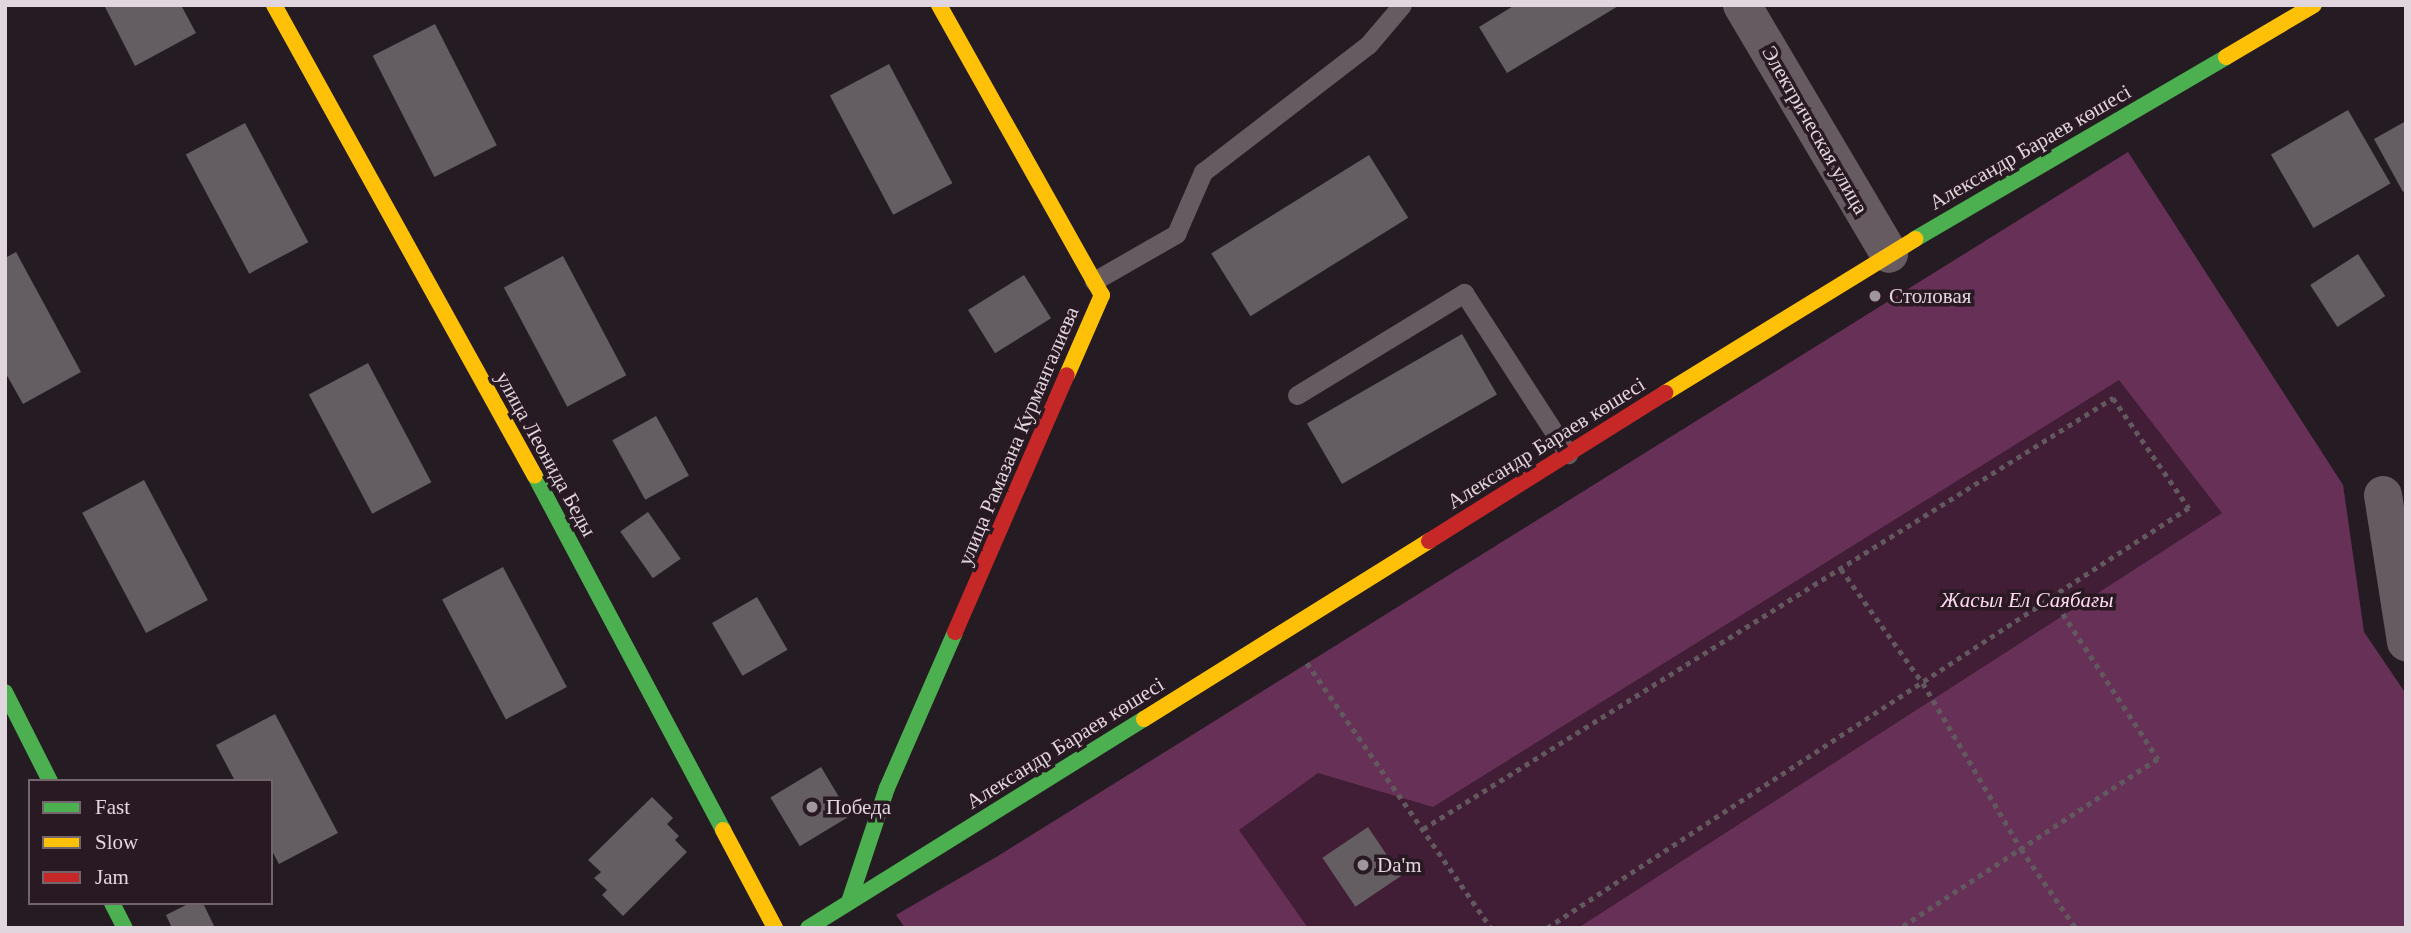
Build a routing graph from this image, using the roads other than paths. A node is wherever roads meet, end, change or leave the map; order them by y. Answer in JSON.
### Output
{"nodes":[{"id":1,"x":274,"y":5,"type":"edge"},
{"id":2,"x":939,"y":5,"type":"edge"},
{"id":3,"x":1402,"y":5,"type":"edge"},
{"id":4,"x":1742,"y":5,"type":"edge"},
{"id":5,"x":2314,"y":5,"type":"edge"},
{"id":6,"x":1889,"y":254,"type":"junction"},
{"id":7,"x":1094,"y":281,"type":"junction"},
{"id":8,"x":1297,"y":395,"type":"dead end"},
{"id":9,"x":1567,"y":454,"type":"junction"},
{"id":10,"x":2383,"y":495,"type":"dead end"},
{"id":11,"x":2406,"y":642,"type":"edge"},
{"id":12,"x":5,"y":692,"type":"edge"},
{"id":13,"x":49,"y":779,"type":"edge"},
{"id":14,"x":849,"y":902,"type":"junction"},
{"id":15,"x":113,"y":905,"type":"edge"},
{"id":16,"x":125,"y":928,"type":"edge"},
{"id":17,"x":775,"y":928,"type":"edge"},
{"id":18,"x":808,"y":928,"type":"edge"}],
"edges":[{"from":1,"to":17,"type":"street","name":"улица Леонида Беды"},
{"from":2,"to":7,"type":"street","name":"улица Рамазана Курмангалиева"},
{"from":3,"to":7,"type":"lane"},
{"from":4,"to":6,"type":"street","name":"Электрическая улица"},
{"from":5,"to":6,"type":"street","name":"Александр Бараев көшесі"},
{"from":6,"to":9,"type":"street","name":"Александр Бараев көшесі"},
{"from":7,"to":14,"type":"street","name":"улица Рамазана Курмангалиева"},
{"from":8,"to":9,"type":"lane"},
{"from":9,"to":14,"type":"street","name":"Александр Бараев көшесі"},
{"from":10,"to":11,"type":"street"},
{"from":12,"to":13,"type":"street"},
{"from":14,"to":18,"type":"street","name":"Александр Бараев көшесі"},
{"from":15,"to":16,"type":"street"}]}
